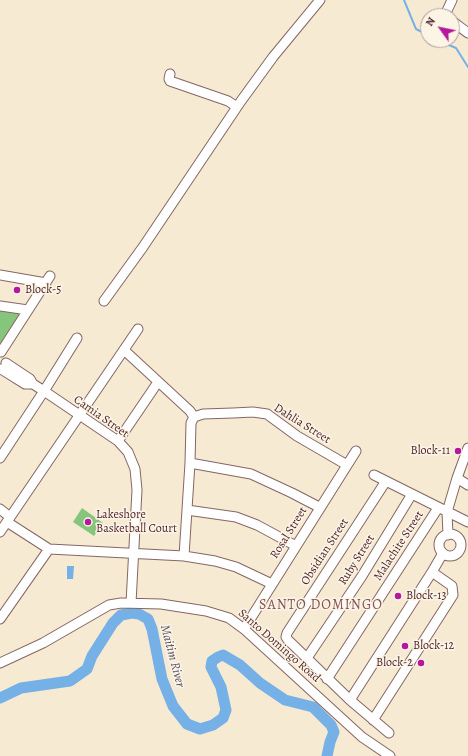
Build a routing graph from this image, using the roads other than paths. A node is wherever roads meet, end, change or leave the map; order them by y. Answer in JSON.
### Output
{"nodes":[{"id":1,"x":320,"y":0,"type":"edge"},
{"id":2,"x":460,"y":27,"type":"edge"},
{"id":3,"x":468,"y":33,"type":"edge"},
{"id":4,"x":170,"y":74,"type":"dead end"},
{"id":5,"x":237,"y":107,"type":"junction"},
{"id":6,"x":0,"y":275,"type":"edge"},
{"id":7,"x":104,"y":301,"type":"dead end"},
{"id":8,"x":0,"y":306,"type":"edge"},
{"id":9,"x":28,"y":310,"type":"junction"},
{"id":10,"x":138,"y":329,"type":"dead end"},
{"id":11,"x":77,"y":338,"type":"dead end"},
{"id":12,"x":124,"y":350,"type":"junction"},
{"id":13,"x":1,"y":351,"type":"edge"},
{"id":14,"x":2,"y":367,"type":"edge"},
{"id":15,"x":158,"y":382,"type":"junction"},
{"id":16,"x":44,"y":392,"type":"junction"},
{"id":17,"x":79,"y":415,"type":"junction"},
{"id":18,"x":194,"y":417,"type":"junction"},
{"id":19,"x":118,"y":441,"type":"junction"},
{"id":20,"x":468,"y":449,"type":"edge"},
{"id":21,"x":356,"y":451,"type":"dead end"},
{"id":22,"x":0,"y":458,"type":"edge"},
{"id":23,"x":190,"y":462,"type":"junction"},
{"id":24,"x":347,"y":465,"type":"junction"},
{"id":25,"x":374,"y":474,"type":"dead end"},
{"id":26,"x":457,"y":478,"type":"junction"},
{"id":27,"x":386,"y":480,"type":"junction"},
{"id":28,"x":468,"y":485,"type":"edge"},
{"id":29,"x":412,"y":494,"type":"junction"},
{"id":30,"x":319,"y":507,"type":"junction"},
{"id":31,"x":438,"y":508,"type":"junction"},
{"id":32,"x":0,"y":509,"type":"edge"},
{"id":33,"x":187,"y":510,"type":"junction"},
{"id":34,"x":447,"y":512,"type":"junction"},
{"id":35,"x":9,"y":519,"type":"junction"},
{"id":36,"x":468,"y":522,"type":"edge"},
{"id":37,"x":0,"y":532,"type":"edge"},
{"id":38,"x":448,"y":535,"type":"junction"},
{"id":39,"x":296,"y":546,"type":"junction"},
{"id":40,"x":49,"y":549,"type":"junction"},
{"id":41,"x":460,"y":550,"type":"junction"},
{"id":42,"x":443,"y":553,"type":"junction"},
{"id":43,"x":133,"y":554,"type":"junction"},
{"id":44,"x":184,"y":556,"type":"junction"},
{"id":45,"x":468,"y":556,"type":"edge"},
{"id":46,"x":432,"y":572,"type":"junction"},
{"id":47,"x":272,"y":584,"type":"junction"},
{"id":48,"x":131,"y":603,"type":"junction"},
{"id":49,"x":0,"y":619,"type":"edge"},
{"id":50,"x":244,"y":629,"type":"junction"},
{"id":51,"x":307,"y":658,"type":"junction"},
{"id":52,"x":0,"y":663,"type":"edge"},
{"id":53,"x":327,"y":679,"type":"junction"},
{"id":54,"x":350,"y":700,"type":"junction"},
{"id":55,"x":373,"y":720,"type":"junction"},
{"id":56,"x":389,"y":733,"type":"dead end"},
{"id":57,"x":390,"y":756,"type":"edge"}],
"edges":[{"from":1,"to":5,"type":"street"},
{"from":2,"to":3,"type":"street"},
{"from":4,"to":5,"type":"street"},
{"from":5,"to":7,"type":"street"},
{"from":6,"to":9,"type":"street"},
{"from":8,"to":9,"type":"street"},
{"from":9,"to":13,"type":"street"},
{"from":10,"to":12,"type":"street"},
{"from":11,"to":16,"type":"street"},
{"from":12,"to":15,"type":"street"},
{"from":12,"to":17,"type":"street"},
{"from":13,"to":14,"type":"street"},
{"from":14,"to":16,"type":"street","name":"Camia Street"},
{"from":15,"to":18,"type":"street"},
{"from":15,"to":19,"type":"street"},
{"from":16,"to":17,"type":"street","name":"Camia Street"},
{"from":16,"to":22,"type":"street"},
{"from":17,"to":19,"type":"street","name":"Camia Street"},
{"from":17,"to":35,"type":"street"},
{"from":18,"to":23,"type":"street"},
{"from":18,"to":24,"type":"street","name":"Dahlia Street"},
{"from":19,"to":43,"type":"street","name":"Camia Street"},
{"from":20,"to":26,"type":"street"},
{"from":21,"to":24,"type":"street","name":"Rosal Street"},
{"from":23,"to":30,"type":"street"},
{"from":23,"to":33,"type":"street"},
{"from":24,"to":30,"type":"street","name":"Rosal Street"},
{"from":25,"to":27,"type":"street"},
{"from":26,"to":28,"type":"street"},
{"from":26,"to":34,"type":"street"},
{"from":27,"to":29,"type":"street"},
{"from":27,"to":51,"type":"street","name":"Obsidian Street"},
{"from":29,"to":31,"type":"street"},
{"from":29,"to":51,"type":"street","name":"Ruby Street"},
{"from":30,"to":39,"type":"street","name":"Rosal Street"},
{"from":31,"to":34,"type":"street"},
{"from":31,"to":53,"type":"street","name":"Malachite Street"},
{"from":32,"to":35,"type":"street"},
{"from":33,"to":39,"type":"street"},
{"from":33,"to":44,"type":"street"},
{"from":34,"to":36,"type":"street"},
{"from":34,"to":38,"type":"street"},
{"from":35,"to":37,"type":"street"},
{"from":35,"to":40,"type":"street"},
{"from":38,"to":41,"type":"street"},
{"from":38,"to":42,"type":"street"},
{"from":39,"to":47,"type":"street","name":"Rosal Street"},
{"from":40,"to":43,"type":"street"},
{"from":40,"to":49,"type":"street"},
{"from":41,"to":42,"type":"street"},
{"from":41,"to":45,"type":"street"},
{"from":42,"to":46,"type":"street"},
{"from":43,"to":44,"type":"street"},
{"from":43,"to":48,"type":"street","name":"Camia Street"},
{"from":44,"to":47,"type":"street"},
{"from":46,"to":54,"type":"street"},
{"from":46,"to":55,"type":"street"},
{"from":47,"to":50,"type":"street","name":"Rosal Street"},
{"from":48,"to":50,"type":"street","name":"Santo Domingo Road"},
{"from":48,"to":52,"type":"street","name":"Santo Domingo Road"},
{"from":50,"to":57,"type":"street","name":"Santo Domingo Road"},
{"from":51,"to":53,"type":"street"},
{"from":53,"to":54,"type":"street"},
{"from":54,"to":55,"type":"street"},
{"from":55,"to":56,"type":"street"}]}
